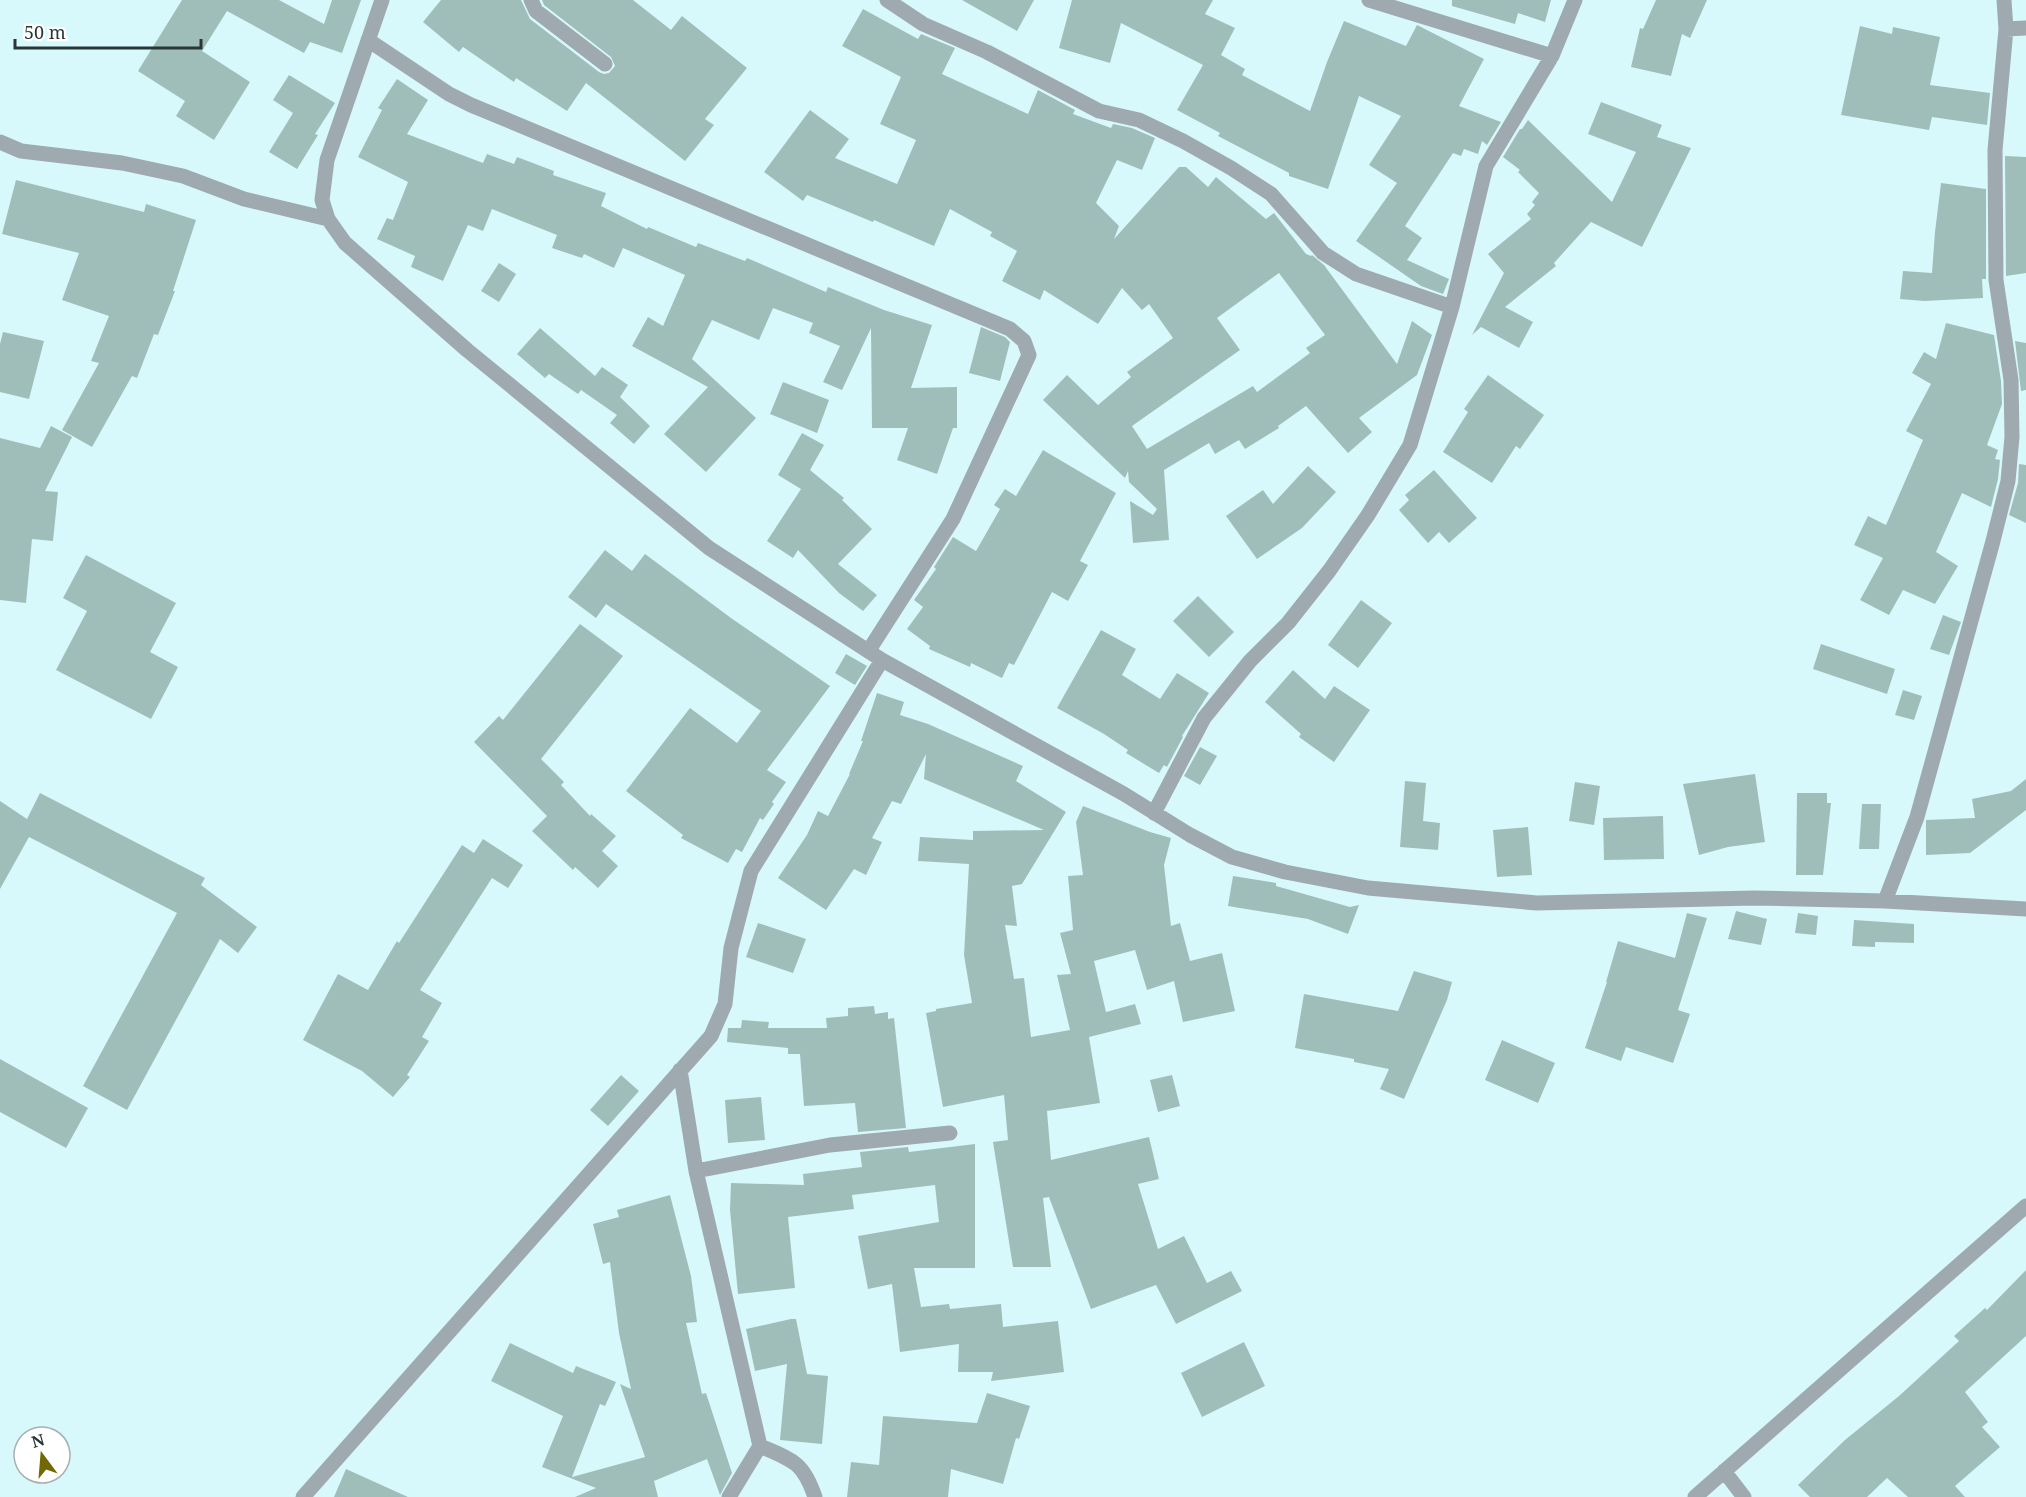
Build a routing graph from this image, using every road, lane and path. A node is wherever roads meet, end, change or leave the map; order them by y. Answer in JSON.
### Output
{"nodes":[{"id":1,"x":382,"y":0,"type":"edge"},
{"id":2,"x":531,"y":0,"type":"edge"},
{"id":3,"x":887,"y":0,"type":"edge"},
{"id":4,"x":1369,"y":0,"type":"edge"},
{"id":5,"x":1575,"y":0,"type":"edge"},
{"id":6,"x":2004,"y":0,"type":"edge"},
{"id":7,"x":2026,"y":28,"type":"edge"},
{"id":8,"x":2006,"y":29,"type":"junction"},
{"id":9,"x":368,"y":40,"type":"junction"},
{"id":10,"x":1552,"y":56,"type":"junction"},
{"id":11,"x":605,"y":64,"type":"dead end"},
{"id":12,"x":1,"y":146,"type":"edge"},
{"id":13,"x":328,"y":219,"type":"junction"},
{"id":14,"x":1452,"y":307,"type":"junction"},
{"id":15,"x":869,"y":651,"type":"junction"},
{"id":16,"x":882,"y":660,"type":"junction"},
{"id":17,"x":1154,"y":813,"type":"junction"},
{"id":18,"x":1885,"y":901,"type":"junction"},
{"id":19,"x":2026,"y":909,"type":"edge"},
{"id":20,"x":680,"y":1070,"type":"junction"},
{"id":21,"x":950,"y":1133,"type":"dead end"},
{"id":22,"x":696,"y":1171,"type":"junction"},
{"id":23,"x":2026,"y":1206,"type":"edge"},
{"id":24,"x":760,"y":1446,"type":"junction"},
{"id":25,"x":1724,"y":1471,"type":"junction"},
{"id":26,"x":303,"y":1497,"type":"edge"},
{"id":27,"x":729,"y":1497,"type":"edge"},
{"id":28,"x":815,"y":1497,"type":"edge"},
{"id":29,"x":1695,"y":1497,"type":"edge"},
{"id":30,"x":1744,"y":1497,"type":"edge"}],
"edges":[{"from":1,"to":9,"type":"street"},
{"from":2,"to":11,"type":"street"},
{"from":3,"to":14,"type":"street"},
{"from":4,"to":10,"type":"street"},
{"from":5,"to":10,"type":"street"},
{"from":6,"to":8,"type":"street"},
{"from":7,"to":8,"type":"street"},
{"from":8,"to":18,"type":"street"},
{"from":9,"to":13,"type":"street"},
{"from":9,"to":15,"type":"street"},
{"from":10,"to":14,"type":"street"},
{"from":12,"to":13,"type":"street"},
{"from":13,"to":15,"type":"street"},
{"from":14,"to":17,"type":"street"},
{"from":15,"to":16,"type":"street"},
{"from":16,"to":17,"type":"street"},
{"from":16,"to":20,"type":"street"},
{"from":17,"to":18,"type":"street"},
{"from":18,"to":19,"type":"street"},
{"from":20,"to":22,"type":"street"},
{"from":20,"to":26,"type":"street"},
{"from":21,"to":22,"type":"street"},
{"from":22,"to":24,"type":"street"},
{"from":23,"to":25,"type":"street"},
{"from":24,"to":27,"type":"street"},
{"from":24,"to":28,"type":"street"},
{"from":25,"to":29,"type":"street"},
{"from":25,"to":30,"type":"street"}]}
